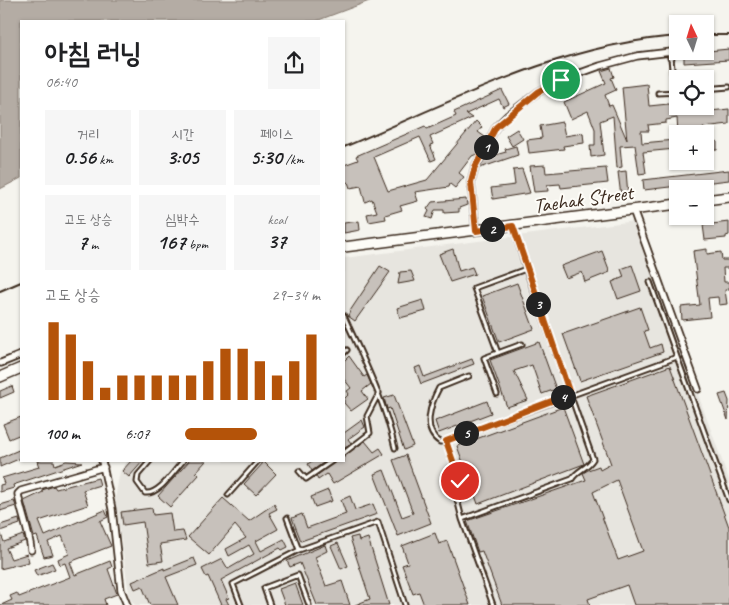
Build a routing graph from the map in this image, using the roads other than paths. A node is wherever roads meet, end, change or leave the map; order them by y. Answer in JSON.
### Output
{"nodes":[{"id":1,"x":669,"y":52,"type":"edge"},
{"id":2,"x":729,"y":87,"type":"edge"},
{"id":3,"x":714,"y":88,"type":"edge"},
{"id":4,"x":669,"y":92,"type":"edge"},
{"id":5,"x":658,"y":93,"type":"dead end"},
{"id":6,"x":729,"y":197,"type":"edge"},
{"id":7,"x":714,"y":199,"type":"edge"},
{"id":8,"x":669,"y":205,"type":"edge"},
{"id":9,"x":633,"y":210,"type":"junction"},
{"id":10,"x":513,"y":226,"type":"junction"},
{"id":11,"x":476,"y":231,"type":"junction"},
{"id":12,"x":345,"y":247,"type":"edge"},
{"id":13,"x":526,"y":269,"type":"junction"},
{"id":14,"x":650,"y":282,"type":"dead end"},
{"id":15,"x":345,"y":318,"type":"edge"},
{"id":16,"x":522,"y":344,"type":"dead end"},
{"id":17,"x":498,"y":353,"type":"junction"},
{"id":18,"x":20,"y":355,"type":"edge"},
{"id":19,"x":677,"y":358,"type":"junction"},
{"id":20,"x":0,"y":363,"type":"edge"},
{"id":21,"x":20,"y":368,"type":"edge"},
{"id":22,"x":3,"y":376,"type":"edge"},
{"id":23,"x":469,"y":376,"type":"dead end"},
{"id":24,"x":698,"y":389,"type":"dead end"},
{"id":25,"x":379,"y":393,"type":"junction"},
{"id":26,"x":497,"y":394,"type":"dead end"},
{"id":27,"x":570,"y":394,"type":"junction"},
{"id":28,"x":446,"y":441,"type":"junction"},
{"id":29,"x":395,"y":448,"type":"dead end"},
{"id":30,"x":345,"y":452,"type":"edge"},
{"id":31,"x":149,"y":462,"type":"edge"},
{"id":32,"x":182,"y":462,"type":"edge"},
{"id":33,"x":257,"y":462,"type":"edge"},
{"id":34,"x":331,"y":462,"type":"edge"},
{"id":35,"x":103,"y":464,"type":"edge"},
{"id":36,"x":299,"y":471,"type":"dead end"},
{"id":37,"x":228,"y":495,"type":"dead end"},
{"id":38,"x":729,"y":500,"type":"edge"},
{"id":39,"x":287,"y":518,"type":"dead end"},
{"id":40,"x":462,"y":519,"type":"junction"},
{"id":41,"x":31,"y":550,"type":"dead end"},
{"id":42,"x":299,"y":550,"type":"junction"},
{"id":43,"x":269,"y":604,"type":"edge"},
{"id":44,"x":127,"y":605,"type":"edge"},
{"id":45,"x":241,"y":605,"type":"edge"},
{"id":46,"x":264,"y":605,"type":"edge"},
{"id":47,"x":309,"y":605,"type":"edge"},
{"id":48,"x":405,"y":605,"type":"edge"},
{"id":49,"x":493,"y":605,"type":"edge"}],
"edges":[{"from":1,"to":11,"type":"street"},
{"from":2,"to":3,"type":"lane"},
{"from":4,"to":5,"type":"lane"},
{"from":6,"to":7,"type":"main road"},
{"from":8,"to":9,"type":"main road","name":"Taehak Street"},
{"from":9,"to":10,"type":"main road","name":"Taehak Street"},
{"from":9,"to":24,"type":"street"},
{"from":10,"to":11,"type":"main road","name":"Taehak Street"},
{"from":10,"to":13,"type":"lane"},
{"from":11,"to":12,"type":"main road","name":"Taehak Street"},
{"from":13,"to":17,"type":"lane"},
{"from":13,"to":27,"type":"lane"},
{"from":14,"to":19,"type":"lane"},
{"from":15,"to":25,"type":"lane"},
{"from":16,"to":17,"type":"lane"},
{"from":17,"to":26,"type":"lane"},
{"from":18,"to":20,"type":"street"},
{"from":19,"to":27,"type":"lane"},
{"from":19,"to":38,"type":"lane"},
{"from":20,"to":22,"type":"street"},
{"from":21,"to":22,"type":"main road"},
{"from":23,"to":28,"type":"lane"},
{"from":25,"to":29,"type":"lane"},
{"from":25,"to":30,"type":"lane"},
{"from":27,"to":28,"type":"lane"},
{"from":27,"to":40,"type":"lane"},
{"from":28,"to":40,"type":"lane"},
{"from":31,"to":32,"type":"lane"},
{"from":33,"to":37,"type":"lane"},
{"from":34,"to":36,"type":"lane"},
{"from":35,"to":41,"type":"street"},
{"from":35,"to":44,"type":"street"},
{"from":39,"to":42,"type":"lane"},
{"from":40,"to":49,"type":"lane"},
{"from":42,"to":45,"type":"lane"},
{"from":42,"to":48,"type":"lane"},
{"from":43,"to":46,"type":"lane"},
{"from":43,"to":47,"type":"lane"}]}
